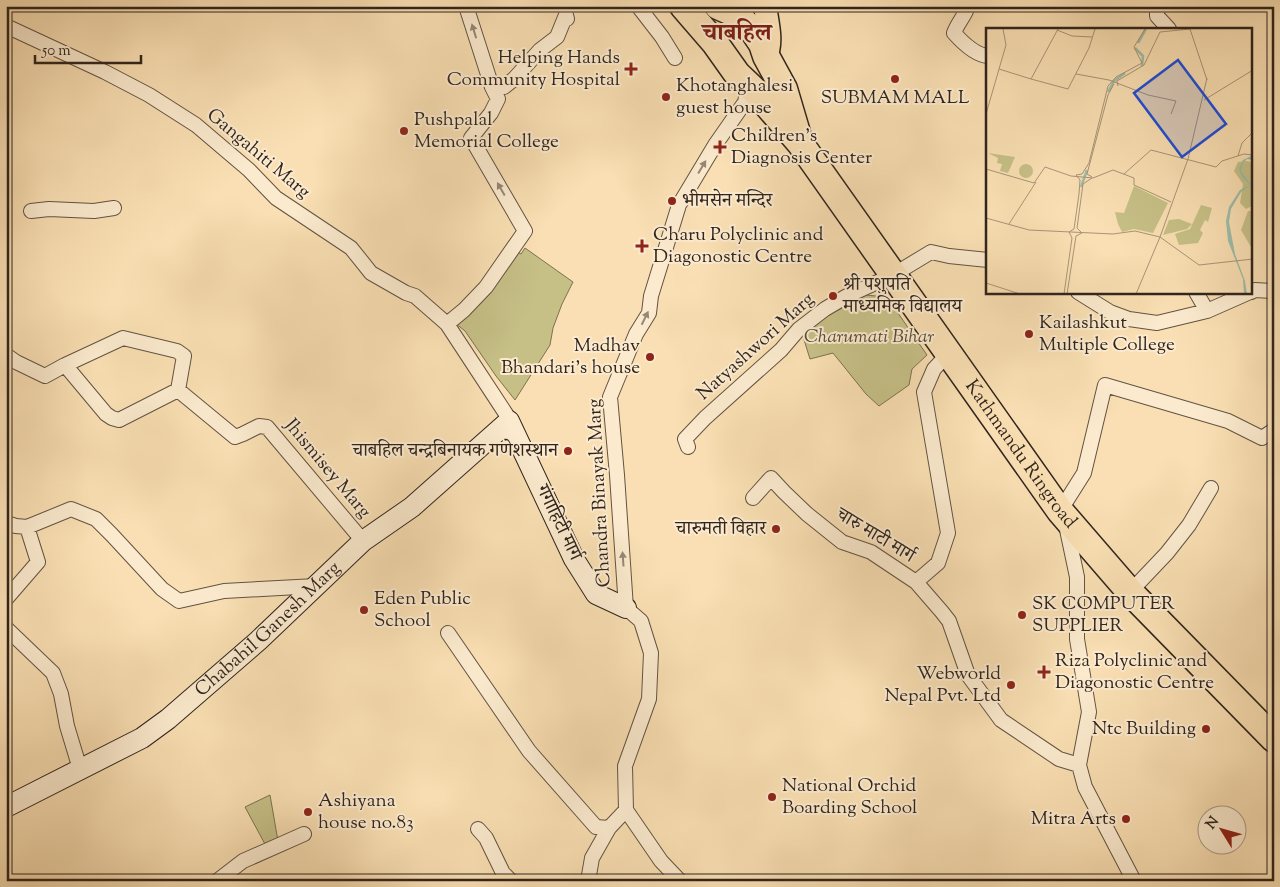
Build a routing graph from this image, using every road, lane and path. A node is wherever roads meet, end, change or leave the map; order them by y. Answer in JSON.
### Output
{"nodes":[{"id":1,"x":466,"y":6,"type":"edge"},
{"id":2,"x":638,"y":6,"type":"edge"},
{"id":3,"x":683,"y":6,"type":"edge"},
{"id":4,"x":765,"y":6,"type":"edge"},
{"id":5,"x":968,"y":6,"type":"edge"},
{"id":6,"x":1157,"y":6,"type":"edge"},
{"id":7,"x":733,"y":9,"type":"edge"},
{"id":8,"x":567,"y":19,"type":"dead end"},
{"id":9,"x":6,"y":26,"type":"edge"},
{"id":10,"x":1168,"y":28,"type":"edge"},
{"id":11,"x":714,"y":43,"type":"junction"},
{"id":12,"x":766,"y":56,"type":"junction"},
{"id":13,"x":986,"y":56,"type":"edge"},
{"id":14,"x":675,"y":58,"type":"dead end"},
{"id":15,"x":749,"y":84,"type":"junction"},
{"id":16,"x":492,"y":87,"type":"junction"},
{"id":17,"x":800,"y":143,"type":"junction"},
{"id":18,"x":114,"y":208,"type":"dead end"},
{"id":19,"x":31,"y":211,"type":"dead end"},
{"id":20,"x":986,"y":260,"type":"edge"},
{"id":21,"x":893,"y":275,"type":"junction"},
{"id":22,"x":1252,"y":288,"type":"edge"},
{"id":23,"x":1274,"y":291,"type":"edge"},
{"id":24,"x":1081,"y":294,"type":"edge"},
{"id":25,"x":1197,"y":294,"type":"edge"},
{"id":26,"x":1240,"y":294,"type":"edge"},
{"id":27,"x":1207,"y":311,"type":"junction"},
{"id":28,"x":447,"y":324,"type":"junction"},
{"id":29,"x":949,"y":353,"type":"junction"},
{"id":30,"x":6,"y":355,"type":"edge"},
{"id":31,"x":65,"y":365,"type":"junction"},
{"id":32,"x":178,"y":390,"type":"junction"},
{"id":33,"x":508,"y":421,"type":"junction"},
{"id":34,"x":1274,"y":430,"type":"edge"},
{"id":35,"x":688,"y":447,"type":"dead end"},
{"id":36,"x":1211,"y":488,"type":"dead end"},
{"id":37,"x":753,"y":498,"type":"dead end"},
{"id":38,"x":1062,"y":514,"type":"junction"},
{"id":39,"x":6,"y":522,"type":"edge"},
{"id":40,"x":27,"y":527,"type":"junction"},
{"id":41,"x":363,"y":541,"type":"junction"},
{"id":42,"x":916,"y":582,"type":"junction"},
{"id":43,"x":316,"y":586,"type":"junction"},
{"id":44,"x":1130,"y":592,"type":"junction"},
{"id":45,"x":6,"y":599,"type":"edge"},
{"id":46,"x":626,"y":608,"type":"junction"},
{"id":47,"x":6,"y":628,"type":"edge"},
{"id":48,"x":448,"y":633,"type":"dead end"},
{"id":49,"x":1274,"y":739,"type":"edge"},
{"id":50,"x":1079,"y":764,"type":"junction"},
{"id":51,"x":80,"y":769,"type":"junction"},
{"id":52,"x":6,"y":807,"type":"edge"},
{"id":53,"x":626,"y":810,"type":"junction"},
{"id":54,"x":609,"y":828,"type":"junction"},
{"id":55,"x":478,"y":829,"type":"dead end"},
{"id":56,"x":304,"y":834,"type":"dead end"},
{"id":57,"x":217,"y":881,"type":"edge"},
{"id":58,"x":511,"y":881,"type":"edge"},
{"id":59,"x":588,"y":881,"type":"edge"},
{"id":60,"x":680,"y":881,"type":"edge"},
{"id":61,"x":1134,"y":881,"type":"edge"}],
"edges":[{"from":16,"to":1,"type":"street","one_way":true},
{"from":2,"to":14,"type":"street"},
{"from":3,"to":11,"type":"highway","name":"Kathmandu Ringroad"},
{"from":4,"to":12,"type":"main road"},
{"from":5,"to":13,"type":"street"},
{"from":6,"to":10,"type":"street"},
{"from":7,"to":11,"type":"highway","name":"Kathmandu Ringroad"},
{"from":7,"to":12,"type":"highway","name":"Kathmandu Ringroad"},
{"from":8,"to":16,"type":"street"},
{"from":9,"to":28,"type":"street","name":"Gangahiti Marg"},
{"from":11,"to":15,"type":"highway","name":"Kathmandu Ringroad"},
{"from":12,"to":15,"type":"highway"},
{"from":12,"to":17,"type":"highway","name":"Kathmandu Ringroad"},
{"from":15,"to":17,"type":"highway","name":"Kathmandu Ringroad"},
{"from":46,"to":15,"type":"street","name":"Chandra Binayak Marg","one_way":true},
{"from":28,"to":16,"type":"street","one_way":true},
{"from":17,"to":21,"type":"highway","name":"Kathmandu Ringroad"},
{"from":18,"to":19,"type":"street"},
{"from":20,"to":21,"type":"street"},
{"from":21,"to":29,"type":"highway","name":"Kathmandu Ringroad"},
{"from":21,"to":35,"type":"street","name":"Natyashwori Marg"},
{"from":22,"to":23,"type":"street"},
{"from":24,"to":27,"type":"street"},
{"from":25,"to":27,"type":"street"},
{"from":26,"to":27,"type":"street"},
{"from":28,"to":33,"type":"street","name":"Gangahiti Marg"},
{"from":29,"to":38,"type":"highway","name":"Kathmandu Ringroad"},
{"from":29,"to":42,"type":"street"},
{"from":30,"to":31,"type":"street"},
{"from":31,"to":32,"type":"street"},
{"from":31,"to":32,"type":"street"},
{"from":32,"to":41,"type":"street","name":"Jhismisey Marg"},
{"from":33,"to":41,"type":"street","name":"Chabahil Ganesh Marg"},
{"from":33,"to":46,"type":"street","name":"गंगाहिटी मार्ग"},
{"from":34,"to":38,"type":"street"},
{"from":36,"to":44,"type":"street"},
{"from":37,"to":42,"type":"street","name":"चारु माटी मार्ग"},
{"from":38,"to":44,"type":"highway","name":"Kathmandu Ringroad"},
{"from":38,"to":50,"type":"street"},
{"from":39,"to":40,"type":"street"},
{"from":40,"to":43,"type":"street"},
{"from":40,"to":45,"type":"street"},
{"from":41,"to":43,"type":"street","name":"Chabahil Ganesh Marg"},
{"from":42,"to":50,"type":"street"},
{"from":43,"to":51,"type":"street","name":"Chabahil Ganesh Marg"},
{"from":44,"to":49,"type":"highway","name":"Kathmandu Ringroad"},
{"from":46,"to":53,"type":"street","name":"Chandra Binayak Marg"},
{"from":47,"to":51,"type":"street"},
{"from":48,"to":54,"type":"street"},
{"from":50,"to":61,"type":"street"},
{"from":51,"to":52,"type":"street","name":"Chabahil Ganesh Marg"},
{"from":53,"to":54,"type":"street"},
{"from":53,"to":60,"type":"street"},
{"from":54,"to":59,"type":"street"},
{"from":55,"to":58,"type":"street"},
{"from":56,"to":57,"type":"street"}]}
